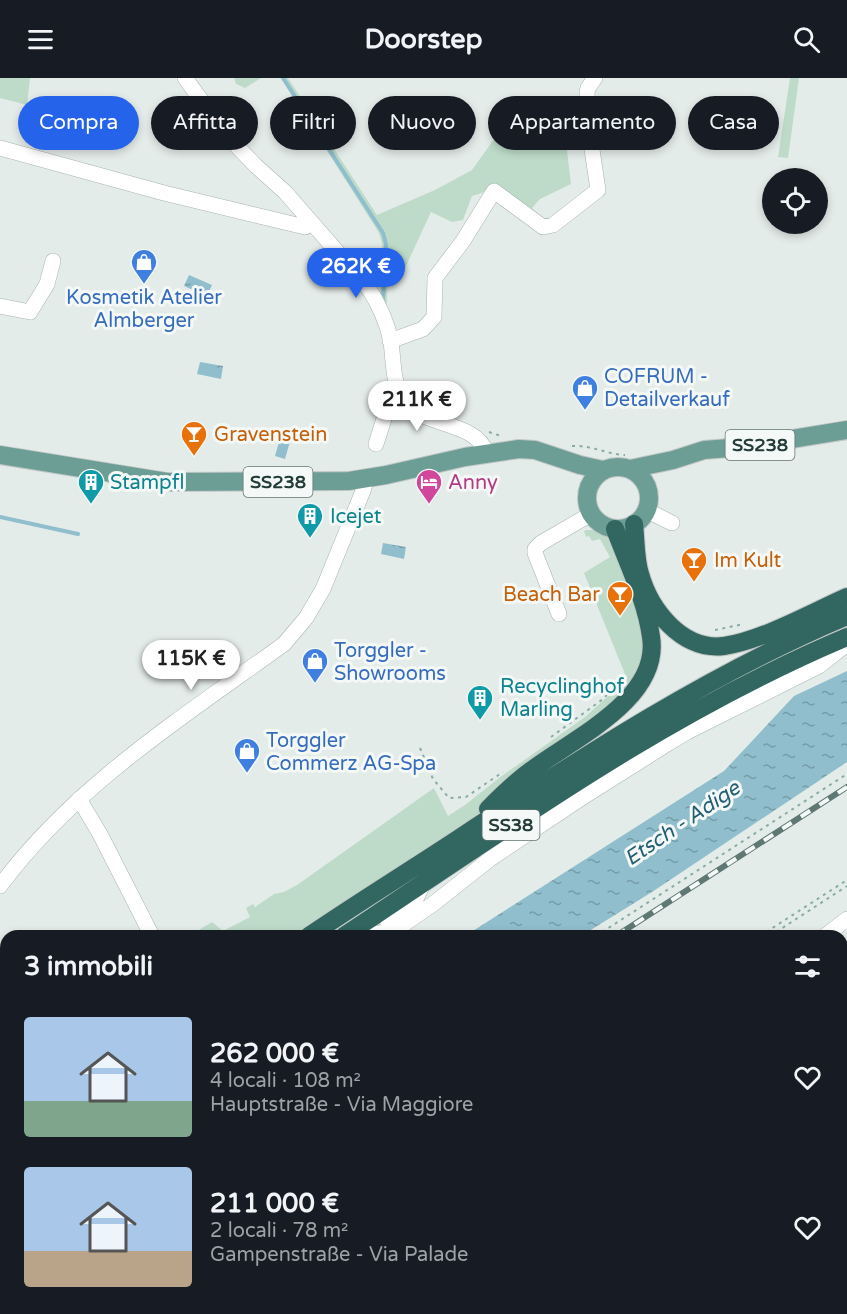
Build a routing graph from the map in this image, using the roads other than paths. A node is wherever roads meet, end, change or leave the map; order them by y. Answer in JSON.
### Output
{"nodes":[{"id":1,"x":184,"y":78,"type":"edge"},
{"id":2,"x":595,"y":78,"type":"edge"},
{"id":3,"x":0,"y":148,"type":"edge"},
{"id":4,"x":311,"y":222,"type":"junction"},
{"id":5,"x":52,"y":261,"type":"dead end"},
{"id":6,"x":0,"y":306,"type":"edge"},
{"id":7,"x":390,"y":341,"type":"junction"},
{"id":8,"x":396,"y":381,"type":"junction"},
{"id":9,"x":847,"y":430,"type":"edge"},
{"id":10,"x":376,"y":444,"type":"dead end"},
{"id":11,"x":487,"y":453,"type":"junction"},
{"id":12,"x":0,"y":455,"type":"edge"},
{"id":13,"x":555,"y":458,"type":"junction"},
{"id":14,"x":673,"y":460,"type":"junction"},
{"id":15,"x":630,"y":469,"type":"junction"},
{"id":16,"x":603,"y":470,"type":"junction"},
{"id":17,"x":366,"y":479,"type":"junction"},
{"id":18,"x":586,"y":495,"type":"junction"},
{"id":19,"x":647,"y":502,"type":"junction"},
{"id":20,"x":591,"y":514,"type":"junction"},
{"id":21,"x":672,"y":523,"type":"dead end"},
{"id":22,"x":634,"y":524,"type":"junction"},
{"id":23,"x":615,"y":529,"type":"junction"},
{"id":24,"x":847,"y":597,"type":"edge"},
{"id":25,"x":559,"y":614,"type":"dead end"},
{"id":26,"x":847,"y":616,"type":"edge"},
{"id":27,"x":847,"y":637,"type":"edge"},
{"id":28,"x":847,"y":644,"type":"edge"},
{"id":29,"x":79,"y":799,"type":"junction"},
{"id":30,"x":456,"y":841,"type":"junction"},
{"id":31,"x":423,"y":884,"type":"junction"},
{"id":32,"x":0,"y":886,"type":"edge"},
{"id":33,"x":847,"y":919,"type":"edge"},
{"id":34,"x":149,"y":930,"type":"edge"},
{"id":35,"x":318,"y":930,"type":"edge"},
{"id":36,"x":353,"y":930,"type":"edge"},
{"id":37,"x":379,"y":930,"type":"edge"},
{"id":38,"x":393,"y":930,"type":"edge"},
{"id":39,"x":833,"y":930,"type":"edge"}],
"edges":[{"from":1,"to":4,"type":"street"},
{"from":2,"to":7,"type":"street"},
{"from":3,"to":4,"type":"street"},
{"from":4,"to":7,"type":"street"},
{"from":5,"to":6,"type":"street"},
{"from":7,"to":8,"type":"street"},
{"from":8,"to":10,"type":"street"},
{"from":8,"to":11,"type":"street"},
{"from":9,"to":14,"type":"main road","number":"SS238"},
{"from":11,"to":13,"type":"main road","number":"SS238"},
{"from":11,"to":17,"type":"main road","number":"SS238"},
{"from":12,"to":17,"type":"main road","number":"SS238"},
{"from":13,"to":16,"type":"main road","number":"SS238"},
{"from":13,"to":18,"type":"main road","number":"SS238"},
{"from":14,"to":15,"type":"main road","number":"SS238"},
{"from":14,"to":19,"type":"main road"},
{"from":15,"to":16,"type":"main road","number":"SS238"},
{"from":15,"to":19,"type":"main road"},
{"from":16,"to":18,"type":"main road"},
{"from":17,"to":29,"type":"street"},
{"from":18,"to":20,"type":"main road","number":"SS238"},
{"from":19,"to":21,"type":"street"},
{"from":19,"to":22,"type":"main road"},
{"from":20,"to":23,"type":"main road"},
{"from":20,"to":25,"type":"street"},
{"from":22,"to":23,"type":"main road"},
{"from":22,"to":24,"type":"highway"},
{"from":23,"to":30,"type":"highway"},
{"from":26,"to":30,"type":"highway","number":"SS38"},
{"from":27,"to":31,"type":"highway","number":"SS38"},
{"from":28,"to":38,"type":"street"},
{"from":29,"to":32,"type":"street"},
{"from":29,"to":34,"type":"street"},
{"from":30,"to":35,"type":"highway","number":"SS38"},
{"from":31,"to":36,"type":"highway","number":"SS38"},
{"from":31,"to":37,"type":"street"},
{"from":33,"to":39,"type":"street"}]}
